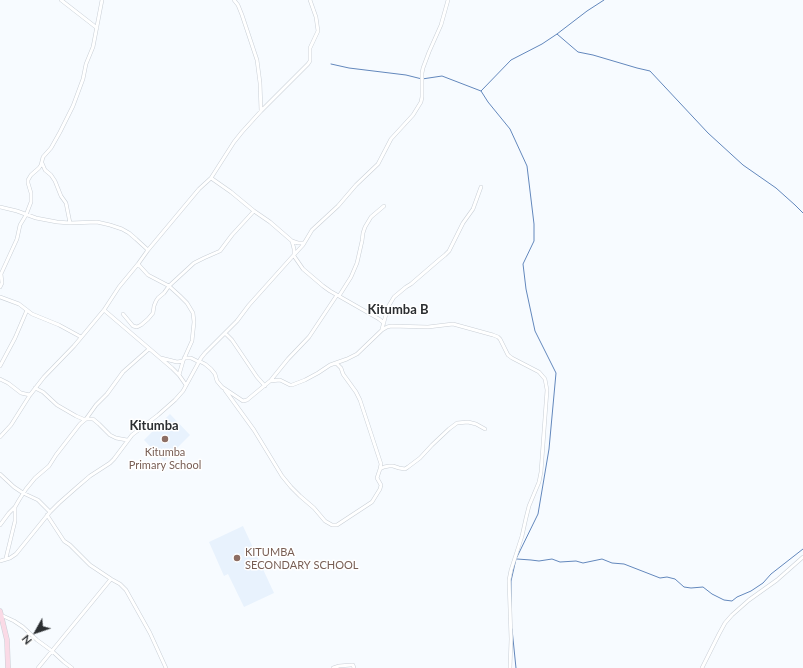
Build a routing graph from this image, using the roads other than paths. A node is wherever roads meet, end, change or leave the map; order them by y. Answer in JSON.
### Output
{"nodes":[{"id":1,"x":61,"y":0,"type":"edge"},
{"id":2,"x":102,"y":0,"type":"edge"},
{"id":3,"x":234,"y":0,"type":"edge"},
{"id":4,"x":310,"y":0,"type":"edge"},
{"id":5,"x":448,"y":0,"type":"edge"},
{"id":6,"x":97,"y":28,"type":"junction"},
{"id":7,"x":261,"y":111,"type":"junction"},
{"id":8,"x":42,"y":163,"type":"junction"},
{"id":9,"x":211,"y":178,"type":"junction"},
{"id":10,"x":481,"y":187,"type":"dead end"},
{"id":11,"x":384,"y":206,"type":"dead end"},
{"id":12,"x":0,"y":207,"type":"edge"},
{"id":13,"x":254,"y":211,"type":"junction"},
{"id":14,"x":26,"y":215,"type":"junction"},
{"id":15,"x":70,"y":223,"type":"junction"},
{"id":16,"x":292,"y":241,"type":"junction"},
{"id":17,"x":304,"y":243,"type":"junction"},
{"id":18,"x":148,"y":250,"type":"junction"},
{"id":19,"x":294,"y":256,"type":"junction"},
{"id":20,"x":138,"y":264,"type":"junction"},
{"id":21,"x":168,"y":286,"type":"junction"},
{"id":22,"x":0,"y":287,"type":"edge"},
{"id":23,"x":338,"y":295,"type":"junction"},
{"id":24,"x":0,"y":297,"type":"edge"},
{"id":25,"x":27,"y":310,"type":"junction"},
{"id":26,"x":104,"y":310,"type":"junction"},
{"id":27,"x":122,"y":314,"type":"dead end"},
{"id":28,"x":384,"y":323,"type":"junction"},
{"id":29,"x":389,"y":326,"type":"junction"},
{"id":30,"x":382,"y":330,"type":"junction"},
{"id":31,"x":225,"y":333,"type":"junction"},
{"id":32,"x":81,"y":337,"type":"junction"},
{"id":33,"x":149,"y":349,"type":"junction"},
{"id":34,"x":158,"y":357,"type":"junction"},
{"id":35,"x":184,"y":359,"type":"junction"},
{"id":36,"x":199,"y":362,"type":"junction"},
{"id":37,"x":336,"y":363,"type":"junction"},
{"id":38,"x":0,"y":366,"type":"edge"},
{"id":39,"x":179,"y":375,"type":"junction"},
{"id":40,"x":0,"y":378,"type":"edge"},
{"id":41,"x":270,"y":381,"type":"junction"},
{"id":42,"x":186,"y":385,"type":"junction"},
{"id":43,"x":265,"y":386,"type":"junction"},
{"id":44,"x":222,"y":387,"type":"junction"},
{"id":45,"x":35,"y":388,"type":"junction"},
{"id":46,"x":30,"y":395,"type":"junction"},
{"id":47,"x":86,"y":419,"type":"junction"},
{"id":48,"x":485,"y":429,"type":"dead end"},
{"id":49,"x":0,"y":438,"type":"edge"},
{"id":50,"x":127,"y":440,"type":"junction"},
{"id":51,"x":380,"y":469,"type":"junction"},
{"id":52,"x":0,"y":474,"type":"edge"},
{"id":53,"x":23,"y":493,"type":"junction"},
{"id":54,"x":16,"y":507,"type":"junction"},
{"id":55,"x":49,"y":514,"type":"junction"},
{"id":56,"x":0,"y":525,"type":"edge"},
{"id":57,"x":6,"y":558,"type":"junction"},
{"id":58,"x":803,"y":558,"type":"edge"},
{"id":59,"x":0,"y":561,"type":"edge"},
{"id":60,"x":111,"y":579,"type":"junction"},
{"id":61,"x":1,"y":613,"type":"edge"},
{"id":62,"x":52,"y":651,"type":"junction"},
{"id":63,"x":8,"y":668,"type":"edge"},
{"id":64,"x":38,"y":668,"type":"edge"},
{"id":65,"x":72,"y":668,"type":"edge"},
{"id":66,"x":166,"y":668,"type":"edge"},
{"id":67,"x":333,"y":668,"type":"edge"},
{"id":68,"x":354,"y":668,"type":"edge"},
{"id":69,"x":510,"y":668,"type":"edge"},
{"id":70,"x":702,"y":668,"type":"edge"}],
"edges":[{"from":1,"to":6,"type":"street"},
{"from":2,"to":6,"type":"street"},
{"from":3,"to":7,"type":"street"},
{"from":4,"to":7,"type":"street"},
{"from":5,"to":17,"type":"street"},
{"from":6,"to":8,"type":"street"},
{"from":7,"to":9,"type":"street"},
{"from":8,"to":14,"type":"street"},
{"from":8,"to":15,"type":"street"},
{"from":9,"to":13,"type":"street"},
{"from":9,"to":18,"type":"street"},
{"from":10,"to":28,"type":"street"},
{"from":11,"to":23,"type":"street"},
{"from":12,"to":14,"type":"street"},
{"from":13,"to":16,"type":"street"},
{"from":13,"to":21,"type":"street"},
{"from":14,"to":15,"type":"street"},
{"from":14,"to":22,"type":"street"},
{"from":15,"to":18,"type":"street"},
{"from":16,"to":17,"type":"street"},
{"from":16,"to":19,"type":"street"},
{"from":17,"to":19,"type":"street"},
{"from":18,"to":20,"type":"street"},
{"from":19,"to":23,"type":"street"},
{"from":19,"to":31,"type":"street"},
{"from":20,"to":21,"type":"street"},
{"from":20,"to":26,"type":"street"},
{"from":21,"to":27,"type":"street"},
{"from":21,"to":35,"type":"street"},
{"from":23,"to":28,"type":"street"},
{"from":23,"to":41,"type":"street"},
{"from":24,"to":25,"type":"street"},
{"from":25,"to":32,"type":"street"},
{"from":25,"to":38,"type":"street"},
{"from":26,"to":32,"type":"street"},
{"from":26,"to":33,"type":"street"},
{"from":28,"to":29,"type":"street"},
{"from":28,"to":30,"type":"street"},
{"from":29,"to":30,"type":"street"},
{"from":29,"to":69,"type":"street"},
{"from":30,"to":37,"type":"street"},
{"from":31,"to":36,"type":"street"},
{"from":31,"to":43,"type":"street"},
{"from":32,"to":45,"type":"street"},
{"from":33,"to":34,"type":"street"},
{"from":33,"to":47,"type":"street"},
{"from":34,"to":35,"type":"street"},
{"from":34,"to":39,"type":"street"},
{"from":35,"to":36,"type":"street"},
{"from":35,"to":39,"type":"street"},
{"from":36,"to":42,"type":"street"},
{"from":36,"to":44,"type":"street"},
{"from":37,"to":41,"type":"street"},
{"from":37,"to":51,"type":"street"},
{"from":39,"to":42,"type":"street"},
{"from":40,"to":46,"type":"street"},
{"from":41,"to":43,"type":"street"},
{"from":42,"to":50,"type":"street"},
{"from":43,"to":44,"type":"street"},
{"from":44,"to":51,"type":"street"},
{"from":45,"to":46,"type":"street"},
{"from":45,"to":47,"type":"street"},
{"from":46,"to":49,"type":"street"},
{"from":47,"to":50,"type":"street"},
{"from":47,"to":53,"type":"street"},
{"from":48,"to":51,"type":"street"},
{"from":50,"to":55,"type":"street"},
{"from":52,"to":53,"type":"street"},
{"from":53,"to":54,"type":"street"},
{"from":53,"to":55,"type":"street"},
{"from":54,"to":56,"type":"street"},
{"from":54,"to":57,"type":"street"},
{"from":55,"to":57,"type":"street"},
{"from":55,"to":60,"type":"street"},
{"from":57,"to":59,"type":"street"},
{"from":58,"to":70,"type":"street"},
{"from":60,"to":62,"type":"street"},
{"from":60,"to":66,"type":"street"},
{"from":61,"to":62,"type":"street"},
{"from":61,"to":63,"type":"street"},
{"from":62,"to":64,"type":"street"},
{"from":62,"to":65,"type":"street"},
{"from":67,"to":68,"type":"street"}]}
